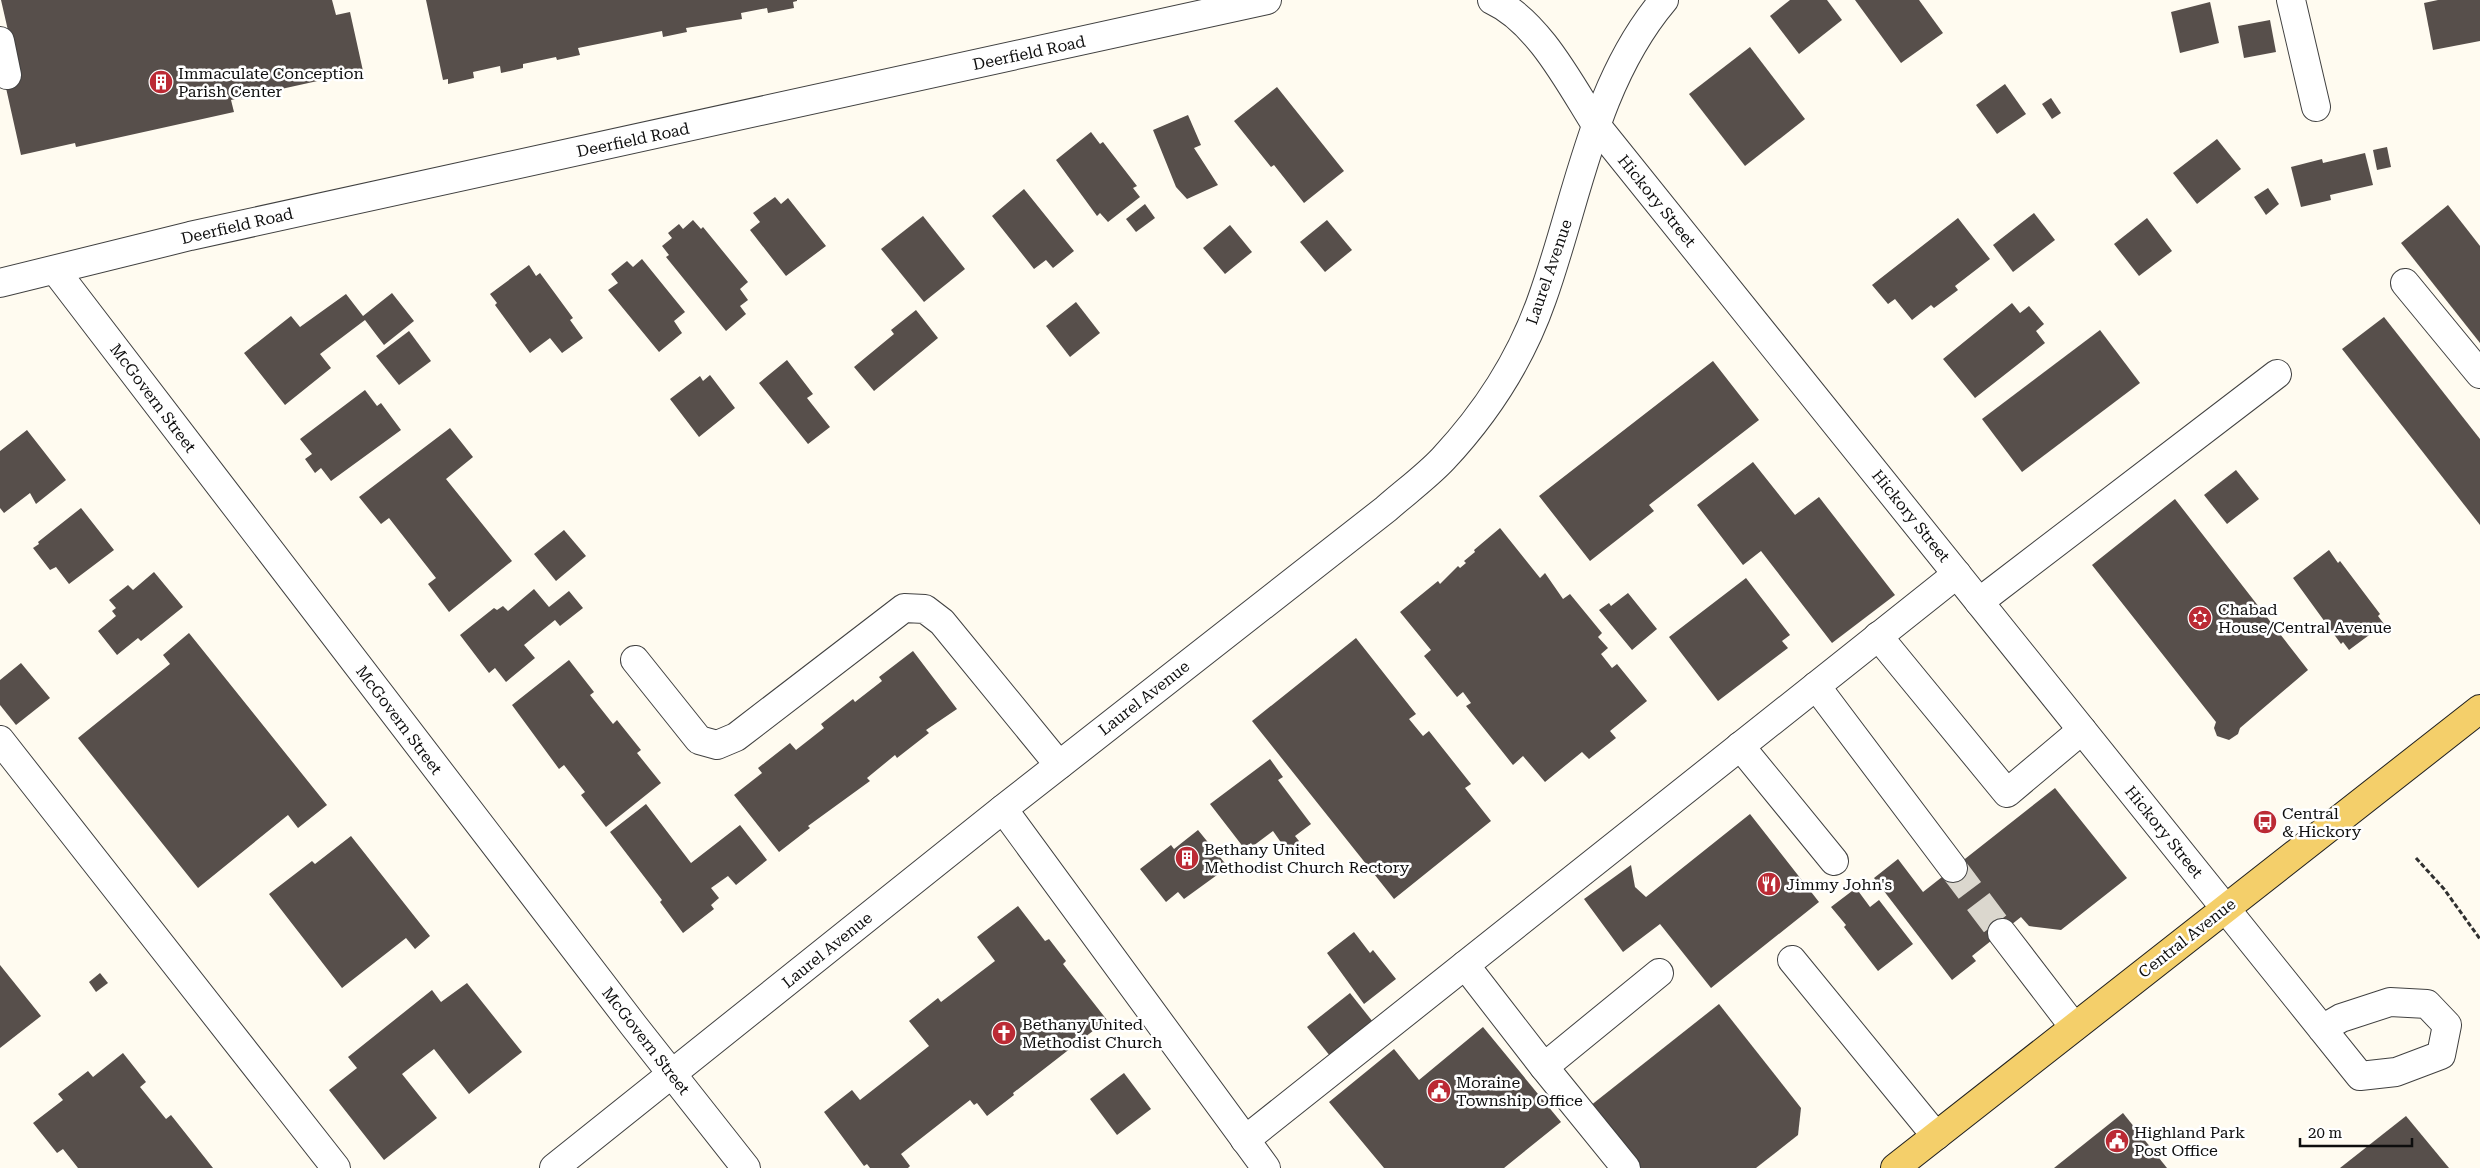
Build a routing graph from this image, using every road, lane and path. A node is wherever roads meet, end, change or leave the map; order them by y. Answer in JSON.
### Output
{"nodes":[{"id":1,"x":1267,"y":0,"type":"edge"},
{"id":2,"x":1492,"y":0,"type":"edge"},
{"id":3,"x":1664,"y":0,"type":"edge"},
{"id":4,"x":2291,"y":0,"type":"edge"},
{"id":5,"x":0,"y":41,"type":"edge"},
{"id":6,"x":7,"y":75,"type":"dead end"},
{"id":7,"x":2316,"y":107,"type":"dead end"},
{"id":8,"x":1596,"y":125,"type":"junction"},
{"id":9,"x":55,"y":270,"type":"junction"},
{"id":10,"x":0,"y":283,"type":"edge"},
{"id":11,"x":2405,"y":283,"type":"dead end"},
{"id":12,"x":2277,"y":374,"type":"dead end"},
{"id":13,"x":2480,"y":374,"type":"edge"},
{"id":14,"x":1957,"y":574,"type":"junction"},
{"id":15,"x":1979,"y":602,"type":"junction"},
{"id":16,"x":1878,"y":636,"type":"junction"},
{"id":17,"x":635,"y":660,"type":"dead end"},
{"id":18,"x":1816,"y":686,"type":"junction"},
{"id":19,"x":2480,"y":709,"type":"edge"},
{"id":20,"x":2082,"y":730,"type":"junction"},
{"id":21,"x":0,"y":740,"type":"edge"},
{"id":22,"x":1740,"y":746,"type":"junction"},
{"id":23,"x":1059,"y":765,"type":"junction"},
{"id":24,"x":1002,"y":809,"type":"junction"},
{"id":25,"x":2416,"y":858,"type":"dead end"},
{"id":26,"x":1834,"y":862,"type":"dead end"},
{"id":27,"x":1953,"y":868,"type":"tunnel mouth"},
{"id":28,"x":2225,"y":908,"type":"junction"},
{"id":29,"x":2002,"y":933,"type":"tunnel mouth"},
{"id":30,"x":2480,"y":940,"type":"edge"},
{"id":31,"x":1792,"y":960,"type":"dead end"},
{"id":32,"x":1465,"y":965,"type":"junction"},
{"id":33,"x":1659,"y":973,"type":"dead end"},
{"id":34,"x":2074,"y":1027,"type":"junction"},
{"id":35,"x":2322,"y":1029,"type":"dead end"},
{"id":36,"x":1544,"y":1067,"type":"junction"},
{"id":37,"x":672,"y":1075,"type":"junction"},
{"id":38,"x":1936,"y":1136,"type":"junction"},
{"id":39,"x":1245,"y":1140,"type":"junction"},
{"id":40,"x":336,"y":1168,"type":"edge"},
{"id":41,"x":554,"y":1168,"type":"edge"},
{"id":42,"x":746,"y":1168,"type":"edge"},
{"id":43,"x":1266,"y":1168,"type":"edge"},
{"id":44,"x":1626,"y":1168,"type":"edge"},
{"id":45,"x":1895,"y":1168,"type":"edge"}],
"edges":[{"from":1,"to":9,"type":"street","name":"Deerfield Road"},
{"from":2,"to":8,"type":"street"},
{"from":3,"to":8,"type":"street"},
{"from":4,"to":7,"type":"street"},
{"from":5,"to":6,"type":"street"},
{"from":8,"to":14,"type":"street","name":"Hickory Street"},
{"from":8,"to":23,"type":"street","name":"Laurel Avenue"},
{"from":9,"to":10,"type":"street","name":"Deerfield Road"},
{"from":9,"to":37,"type":"street","name":"McGovern Street"},
{"from":11,"to":13,"type":"street"},
{"from":12,"to":15,"type":"street"},
{"from":14,"to":15,"type":"street","name":"Hickory Street"},
{"from":14,"to":16,"type":"street"},
{"from":15,"to":20,"type":"street","name":"Hickory Street"},
{"from":16,"to":18,"type":"street"},
{"from":16,"to":20,"type":"street"},
{"from":17,"to":23,"type":"street"},
{"from":18,"to":22,"type":"street"},
{"from":18,"to":27,"type":"street"},
{"from":19,"to":28,"type":"main road","name":"Central Avenue"},
{"from":20,"to":28,"type":"street","name":"Hickory Street"},
{"from":21,"to":40,"type":"street"},
{"from":22,"to":26,"type":"street"},
{"from":22,"to":32,"type":"street"},
{"from":23,"to":24,"type":"street","name":"Laurel Avenue"},
{"from":24,"to":37,"type":"street","name":"Laurel Avenue"},
{"from":24,"to":39,"type":"street"},
{"from":25,"to":30,"type":"path"},
{"from":28,"to":34,"type":"main road","name":"Central Avenue"},
{"from":28,"to":35,"type":"street","name":"Hickory Street"},
{"from":29,"to":34,"type":"street"},
{"from":31,"to":38,"type":"street"},
{"from":32,"to":36,"type":"street"},
{"from":32,"to":39,"type":"street"},
{"from":33,"to":36,"type":"street"},
{"from":34,"to":38,"type":"main road","name":"Central Avenue"},
{"from":36,"to":44,"type":"street"},
{"from":37,"to":41,"type":"street","name":"Laurel Avenue"},
{"from":37,"to":42,"type":"street","name":"McGovern Street"},
{"from":38,"to":45,"type":"main road","name":"Central Avenue"},
{"from":39,"to":43,"type":"street"}]}
